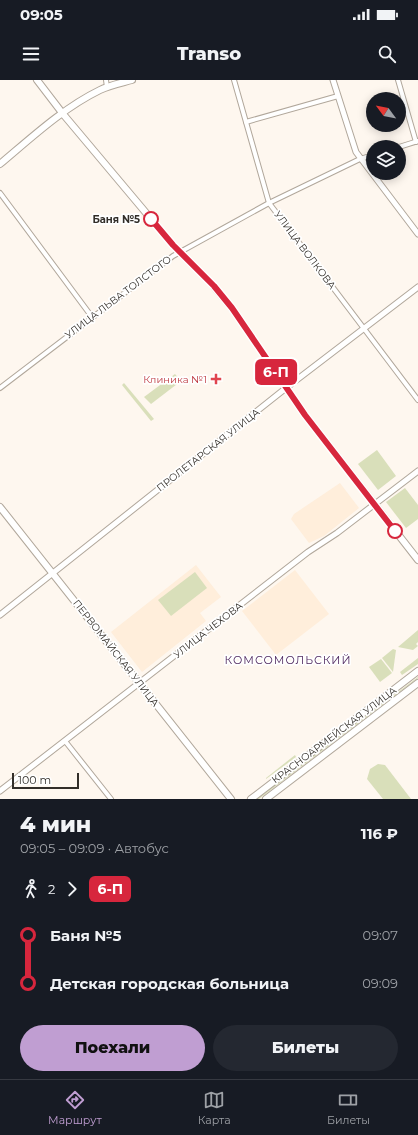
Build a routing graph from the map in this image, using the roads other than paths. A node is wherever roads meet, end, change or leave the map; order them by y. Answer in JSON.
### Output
{"nodes":[{"id":1,"x":37,"y":80,"type":"edge"},
{"id":2,"x":106,"y":80,"type":"edge"},
{"id":3,"x":132,"y":80,"type":"edge"},
{"id":4,"x":234,"y":80,"type":"edge"},
{"id":5,"x":333,"y":80,"type":"edge"},
{"id":6,"x":398,"y":80,"type":"edge"},
{"id":7,"x":107,"y":87,"type":"junction"},
{"id":8,"x":338,"y":96,"type":"junction"},
{"id":9,"x":63,"y":114,"type":"junction"},
{"id":10,"x":246,"y":122,"type":"junction"},
{"id":11,"x":417,"y":142,"type":"edge"},
{"id":12,"x":406,"y":145,"type":"edge"},
{"id":13,"x":366,"y":157,"type":"edge"},
{"id":14,"x":360,"y":159,"type":"junction"},
{"id":15,"x":0,"y":164,"type":"edge"},
{"id":16,"x":0,"y":193,"type":"edge"},
{"id":17,"x":269,"y":203,"type":"junction"},
{"id":18,"x":418,"y":234,"type":"edge"},
{"id":19,"x":180,"y":252,"type":"junction"},
{"id":20,"x":418,"y":287,"type":"edge"},
{"id":21,"x":92,"y":316,"type":"junction"},
{"id":22,"x":365,"y":329,"type":"junction"},
{"id":23,"x":0,"y":388,"type":"edge"},
{"id":24,"x":286,"y":388,"type":"junction"},
{"id":25,"x":418,"y":400,"type":"edge"},
{"id":26,"x":418,"y":471,"type":"edge"},
{"id":27,"x":375,"y":504,"type":"junction"},
{"id":28,"x":0,"y":507,"type":"edge"},
{"id":29,"x":418,"y":560,"type":"edge"},
{"id":30,"x":53,"y":574,"type":"junction"},
{"id":31,"x":0,"y":615,"type":"edge"},
{"id":32,"x":418,"y":671,"type":"edge"},
{"id":33,"x":140,"y":683,"type":"junction"},
{"id":34,"x":418,"y":683,"type":"edge"},
{"id":35,"x":65,"y":741,"type":"junction"},
{"id":36,"x":0,"y":792,"type":"edge"},
{"id":37,"x":111,"y":799,"type":"edge"},
{"id":38,"x":231,"y":799,"type":"edge"},
{"id":39,"x":251,"y":799,"type":"edge"},
{"id":40,"x":266,"y":799,"type":"edge"}],
"edges":[{"from":1,"to":9,"type":"main road"},
{"from":2,"to":7,"type":"street"},
{"from":3,"to":7,"type":"main road"},
{"from":4,"to":10,"type":"street","name":"УЛИЦА ВОЛКОВА"},
{"from":5,"to":8,"type":"street"},
{"from":6,"to":11,"type":"street"},
{"from":7,"to":9,"type":"main road"},
{"from":8,"to":10,"type":"street"},
{"from":8,"to":14,"type":"street"},
{"from":9,"to":15,"type":"main road"},
{"from":9,"to":19,"type":"main road"},
{"from":10,"to":17,"type":"street","name":"УЛИЦА ВОЛКОВА"},
{"from":11,"to":12,"type":"street"},
{"from":13,"to":14,"type":"street","name":"УЛИЦА ЛЬВА ТОЛСТОГО"},
{"from":14,"to":17,"type":"street","name":"УЛИЦА ЛЬВА ТОЛСТОГО"},
{"from":14,"to":18,"type":"street"},
{"from":16,"to":21,"type":"street"},
{"from":17,"to":19,"type":"street","name":"УЛИЦА ЛЬВА ТОЛСТОГО"},
{"from":17,"to":22,"type":"street","name":"УЛИЦА ВОЛКОВА"},
{"from":19,"to":21,"type":"street","name":"УЛИЦА ЛЬВА ТОЛСТОГО"},
{"from":19,"to":24,"type":"main road"},
{"from":20,"to":22,"type":"street","name":"ПРОЛЕТАРСКАЯ УЛИЦА"},
{"from":21,"to":23,"type":"street","name":"УЛИЦА ЛЬВА ТОЛСТОГО"},
{"from":22,"to":24,"type":"street","name":"ПРОЛЕТАРСКАЯ УЛИЦА"},
{"from":22,"to":25,"type":"street","name":"УЛИЦА ВОЛКОВА"},
{"from":24,"to":27,"type":"main road"},
{"from":24,"to":30,"type":"street","name":"ПРОЛЕТАРСКАЯ УЛИЦА"},
{"from":26,"to":27,"type":"street","name":"УЛИЦА ЧЕХОВА"},
{"from":27,"to":29,"type":"main road"},
{"from":27,"to":33,"type":"street","name":"УЛИЦА ЧЕХОВА"},
{"from":28,"to":30,"type":"main road","name":"ПЕРВОМАЙСКАЯ УЛИЦА"},
{"from":30,"to":31,"type":"street","name":"ПРОЛЕТАРСКАЯ УЛИЦА"},
{"from":30,"to":33,"type":"main road","name":"ПЕРВОМАЙСКАЯ УЛИЦА"},
{"from":32,"to":39,"type":"main road","name":"КРАСНОАРМЕЙСКАЯ УЛИЦА"},
{"from":33,"to":35,"type":"street","name":"УЛИЦА ЧЕХОВА"},
{"from":33,"to":38,"type":"main road","name":"ПЕРВОМАЙСКАЯ УЛИЦА"},
{"from":34,"to":40,"type":"main road","name":"КРАСНОАРМЕЙСКАЯ УЛИЦА"},
{"from":35,"to":36,"type":"street","name":"УЛИЦА ЧЕХОВА"},
{"from":35,"to":37,"type":"street"}]}
